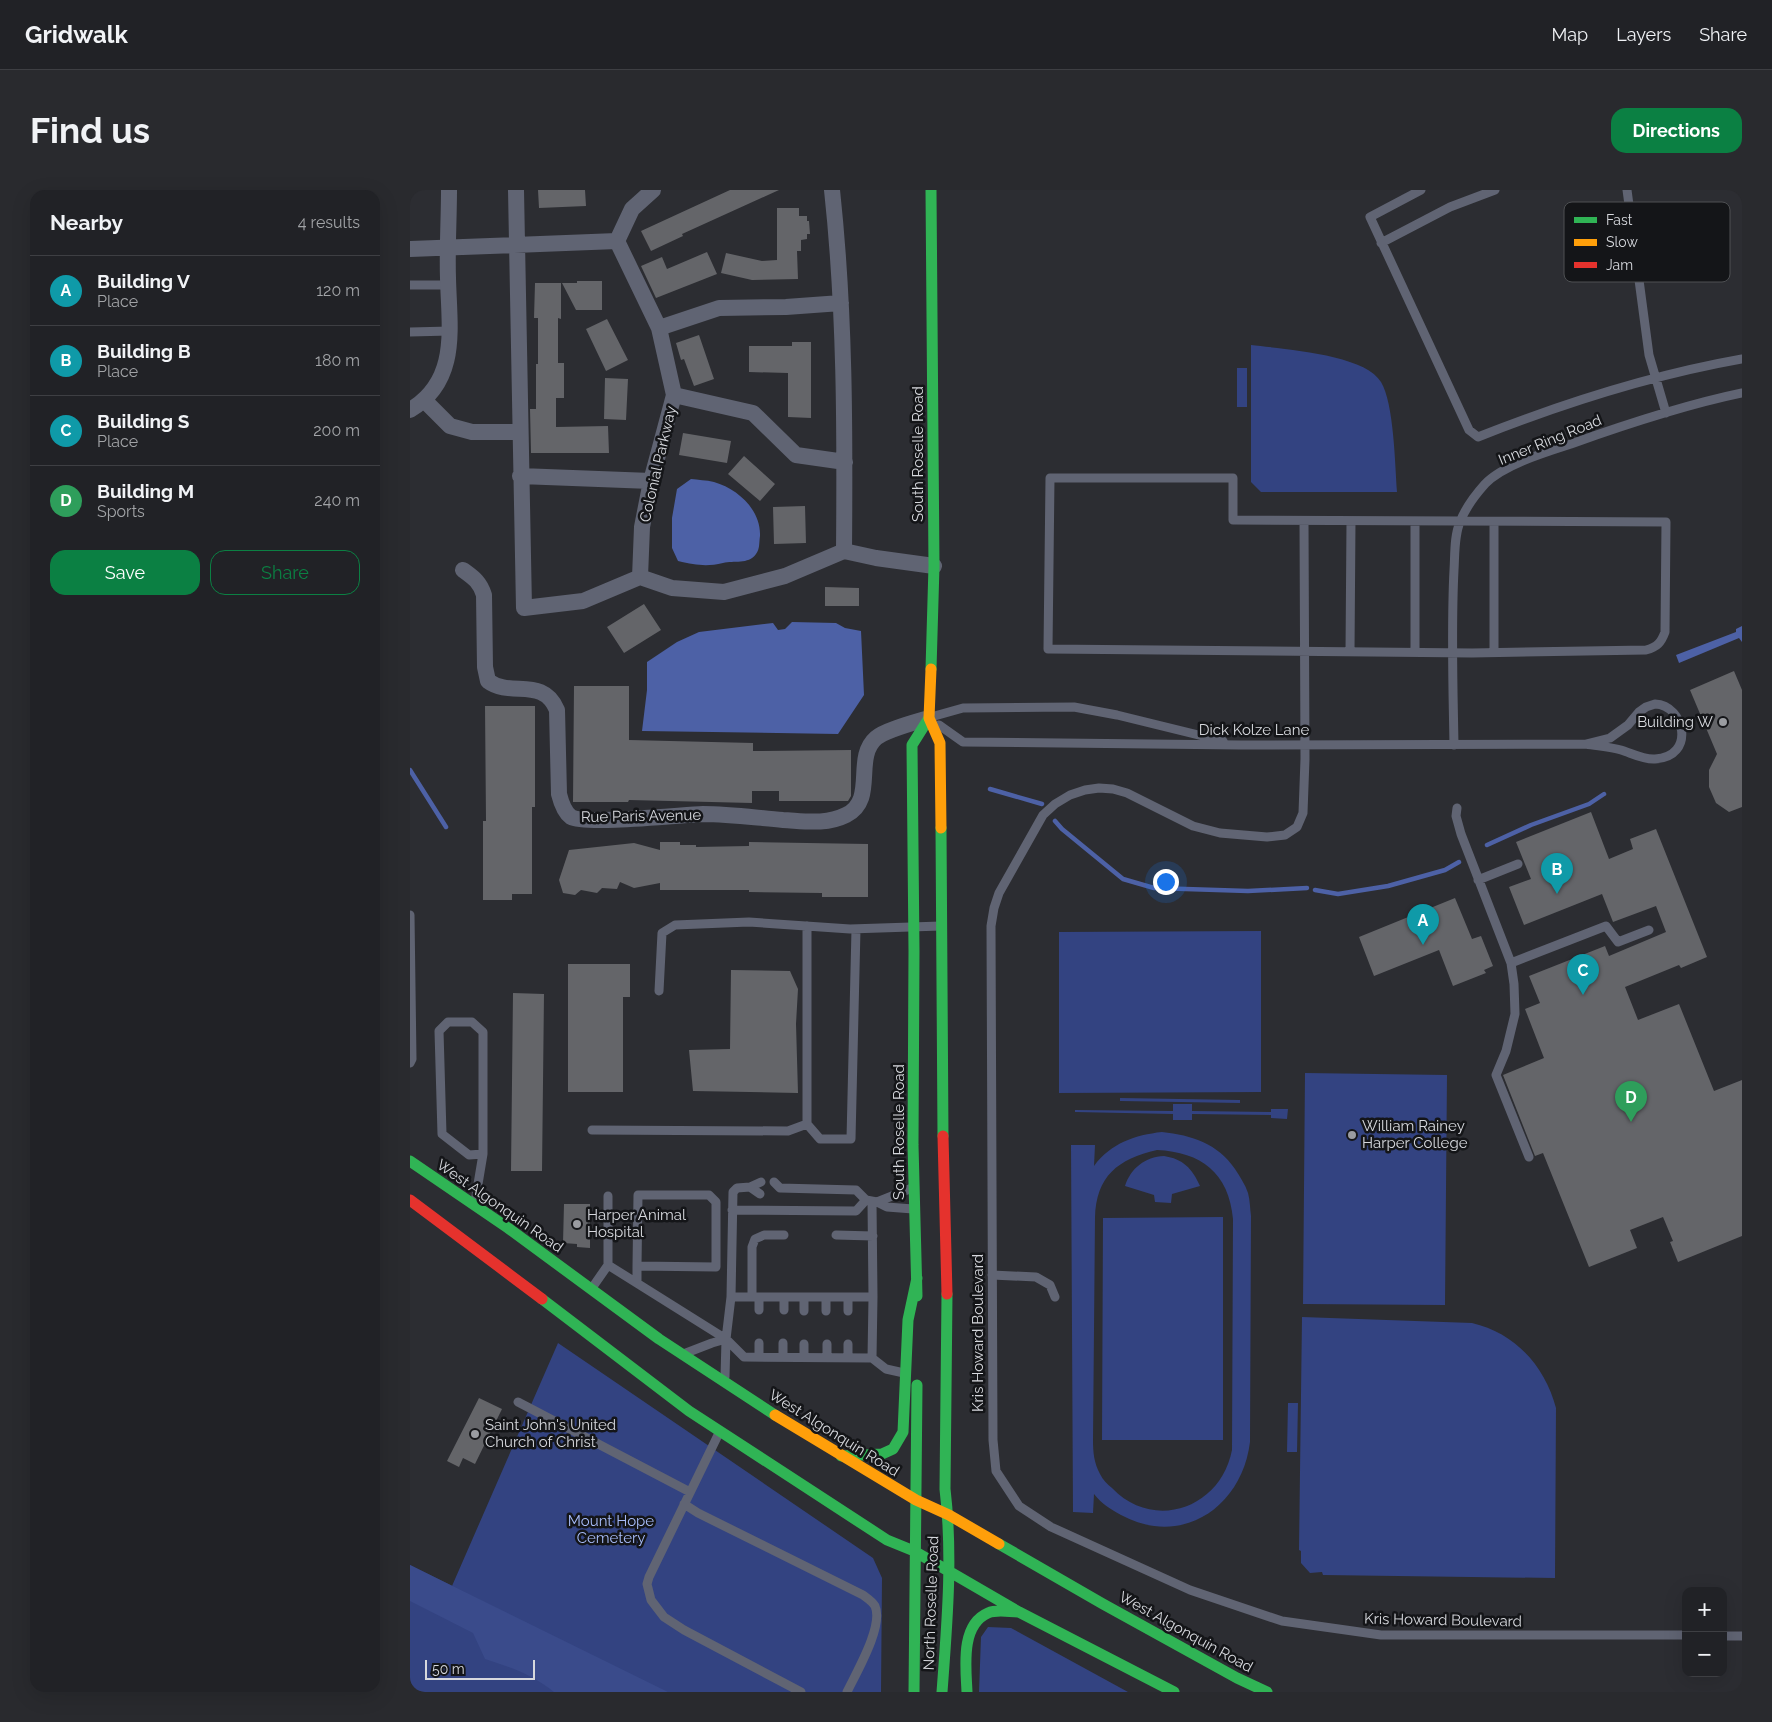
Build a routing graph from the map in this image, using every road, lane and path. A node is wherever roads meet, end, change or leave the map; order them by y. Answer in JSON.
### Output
{"nodes":[{"id":1,"x":449,"y":190,"type":"edge"},
{"id":2,"x":516,"y":190,"type":"edge"},
{"id":3,"x":653,"y":190,"type":"edge"},
{"id":4,"x":832,"y":190,"type":"edge"},
{"id":5,"x":931,"y":190,"type":"edge"},
{"id":6,"x":1421,"y":190,"type":"edge"},
{"id":7,"x":1495,"y":190,"type":"edge"},
{"id":8,"x":617,"y":242,"type":"junction"},
{"id":9,"x":1381,"y":243,"type":"junction"},
{"id":10,"x":517,"y":244,"type":"junction"},
{"id":11,"x":448,"y":247,"type":"junction"},
{"id":12,"x":410,"y":249,"type":"edge"},
{"id":13,"x":1639,"y":282,"type":"edge"},
{"id":14,"x":448,"y":284,"type":"junction"},
{"id":15,"x":410,"y":285,"type":"edge"},
{"id":16,"x":841,"y":303,"type":"junction"},
{"id":17,"x":659,"y":328,"type":"junction"},
{"id":18,"x":410,"y":332,"type":"edge"},
{"id":19,"x":450,"y":332,"type":"junction"},
{"id":20,"x":1742,"y":359,"type":"edge"},
{"id":21,"x":1656,"y":377,"type":"junction"},
{"id":22,"x":1742,"y":393,"type":"edge"},
{"id":23,"x":674,"y":395,"type":"junction"},
{"id":24,"x":424,"y":400,"type":"junction"},
{"id":25,"x":410,"y":410,"type":"edge"},
{"id":26,"x":1666,"y":413,"type":"junction"},
{"id":27,"x":520,"y":432,"type":"junction"},
{"id":28,"x":845,"y":462,"type":"junction"},
{"id":29,"x":520,"y":476,"type":"junction"},
{"id":30,"x":651,"y":481,"type":"junction"},
{"id":31,"x":1304,"y":520,"type":"junction"},
{"id":32,"x":1351,"y":521,"type":"junction"},
{"id":33,"x":1415,"y":521,"type":"junction"},
{"id":34,"x":1460,"y":521,"type":"junction"},
{"id":35,"x":1494,"y":522,"type":"junction"},
{"id":36,"x":844,"y":551,"type":"junction"},
{"id":37,"x":934,"y":566,"type":"junction"},
{"id":38,"x":463,"y":570,"type":"dead end"},
{"id":39,"x":640,"y":577,"type":"junction"},
{"id":40,"x":1304,"y":651,"type":"junction"},
{"id":41,"x":1350,"y":652,"type":"junction"},
{"id":42,"x":1415,"y":652,"type":"junction"},
{"id":43,"x":1494,"y":652,"type":"junction"},
{"id":44,"x":1453,"y":653,"type":"junction"},
{"id":45,"x":929,"y":718,"type":"junction"},
{"id":46,"x":1305,"y":744,"type":"junction"},
{"id":47,"x":1586,"y":744,"type":"junction"},
{"id":48,"x":1240,"y":745,"type":"junction"},
{"id":49,"x":1454,"y":745,"type":"junction"},
{"id":50,"x":1457,"y":808,"type":"dead end"},
{"id":51,"x":1518,"y":864,"type":"dead end"},
{"id":52,"x":1478,"y":880,"type":"junction"},
{"id":53,"x":410,"y":914,"type":"edge"},
{"id":54,"x":807,"y":926,"type":"junction"},
{"id":55,"x":942,"y":926,"type":"junction"},
{"id":56,"x":914,"y":927,"type":"junction"},
{"id":57,"x":856,"y":929,"type":"junction"},
{"id":58,"x":1649,"y":930,"type":"dead end"},
{"id":59,"x":1511,"y":963,"type":"junction"},
{"id":60,"x":658,"y":991,"type":"dead end"},
{"id":61,"x":410,"y":1062,"type":"edge"},
{"id":62,"x":807,"y":1124,"type":"junction"},
{"id":63,"x":592,"y":1130,"type":"dead end"},
{"id":64,"x":483,"y":1154,"type":"junction"},
{"id":65,"x":1529,"y":1157,"type":"dead end"},
{"id":66,"x":410,"y":1161,"type":"edge"},
{"id":67,"x":761,"y":1182,"type":"dead end"},
{"id":68,"x":750,"y":1187,"type":"junction"},
{"id":69,"x":914,"y":1188,"type":"junction"},
{"id":70,"x":760,"y":1194,"type":"dead end"},
{"id":71,"x":773,"y":1195,"type":"dead end"},
{"id":72,"x":608,"y":1196,"type":"dead end"},
{"id":73,"x":410,"y":1200,"type":"edge"},
{"id":74,"x":872,"y":1201,"type":"junction"},
{"id":75,"x":474,"y":1206,"type":"junction"},
{"id":76,"x":732,"y":1210,"type":"junction"},
{"id":77,"x":914,"y":1210,"type":"junction"},
{"id":78,"x":784,"y":1235,"type":"dead end"},
{"id":79,"x":836,"y":1235,"type":"dead end"},
{"id":80,"x":873,"y":1236,"type":"junction"},
{"id":81,"x":608,"y":1265,"type":"junction"},
{"id":82,"x":637,"y":1266,"type":"junction"},
{"id":83,"x":992,"y":1275,"type":"junction"},
{"id":84,"x":917,"y":1278,"type":"junction"},
{"id":85,"x":637,"y":1283,"type":"junction"},
{"id":86,"x":590,"y":1290,"type":"junction"},
{"id":87,"x":731,"y":1297,"type":"junction"},
{"id":88,"x":756,"y":1297,"type":"junction"},
{"id":89,"x":784,"y":1297,"type":"junction"},
{"id":90,"x":804,"y":1297,"type":"junction"},
{"id":91,"x":826,"y":1297,"type":"junction"},
{"id":92,"x":848,"y":1297,"type":"junction"},
{"id":93,"x":873,"y":1297,"type":"junction"},
{"id":94,"x":1055,"y":1297,"type":"dead end"},
{"id":95,"x":759,"y":1310,"type":"dead end"},
{"id":96,"x":784,"y":1310,"type":"dead end"},
{"id":97,"x":848,"y":1310,"type":"dead end"},
{"id":98,"x":804,"y":1311,"type":"dead end"},
{"id":99,"x":826,"y":1311,"type":"dead end"},
{"id":100,"x":726,"y":1339,"type":"junction"},
{"id":101,"x":759,"y":1343,"type":"dead end"},
{"id":102,"x":783,"y":1343,"type":"dead end"},
{"id":103,"x":804,"y":1344,"type":"dead end"},
{"id":104,"x":827,"y":1344,"type":"dead end"},
{"id":105,"x":848,"y":1344,"type":"dead end"},
{"id":106,"x":683,"y":1355,"type":"junction"},
{"id":107,"x":759,"y":1357,"type":"junction"},
{"id":108,"x":783,"y":1357,"type":"junction"},
{"id":109,"x":804,"y":1357,"type":"junction"},
{"id":110,"x":827,"y":1357,"type":"junction"},
{"id":111,"x":848,"y":1358,"type":"junction"},
{"id":112,"x":872,"y":1358,"type":"junction"},
{"id":113,"x":906,"y":1374,"type":"junction"},
{"id":114,"x":724,"y":1382,"type":"junction"},
{"id":115,"x":518,"y":1402,"type":"dead end"},
{"id":116,"x":720,"y":1431,"type":"junction"},
{"id":117,"x":841,"y":1456,"type":"junction"},
{"id":118,"x":690,"y":1492,"type":"junction"},
{"id":119,"x":916,"y":1500,"type":"junction"},
{"id":120,"x":684,"y":1504,"type":"junction"},
{"id":121,"x":949,"y":1515,"type":"junction"},
{"id":122,"x":914,"y":1551,"type":"junction"},
{"id":123,"x":949,"y":1570,"type":"junction"},
{"id":124,"x":1019,"y":1612,"type":"junction"},
{"id":125,"x":1682,"y":1636,"type":"edge"},
{"id":126,"x":1727,"y":1636,"type":"edge"},
{"id":127,"x":1742,"y":1636,"type":"edge"},
{"id":128,"x":801,"y":1692,"type":"edge"},
{"id":129,"x":848,"y":1692,"type":"edge"},
{"id":130,"x":914,"y":1692,"type":"edge"},
{"id":131,"x":942,"y":1692,"type":"edge"},
{"id":132,"x":967,"y":1692,"type":"edge"},
{"id":133,"x":1174,"y":1692,"type":"edge"},
{"id":134,"x":1267,"y":1692,"type":"edge"}],
"edges":[{"from":1,"to":11,"type":"street"},
{"from":2,"to":10,"type":"street"},
{"from":3,"to":8,"type":"street"},
{"from":4,"to":16,"type":"street"},
{"from":5,"to":37,"type":"main road","name":"South Roselle Road"},
{"from":6,"to":9,"type":"lane"},
{"from":7,"to":9,"type":"lane"},
{"from":8,"to":10,"type":"street"},
{"from":8,"to":17,"type":"street","name":"Colonial Parkway"},
{"from":9,"to":21,"type":"lane"},
{"from":10,"to":11,"type":"street"},
{"from":10,"to":27,"type":"street"},
{"from":11,"to":12,"type":"street"},
{"from":11,"to":14,"type":"street"},
{"from":13,"to":21,"type":"lane"},
{"from":14,"to":15,"type":"lane"},
{"from":14,"to":19,"type":"street"},
{"from":16,"to":17,"type":"street"},
{"from":16,"to":28,"type":"street"},
{"from":17,"to":23,"type":"street","name":"Colonial Parkway"},
{"from":18,"to":19,"type":"lane"},
{"from":19,"to":24,"type":"street"},
{"from":20,"to":21,"type":"lane"},
{"from":21,"to":26,"type":"lane"},
{"from":22,"to":26,"type":"lane","name":"Inner Ring Road"},
{"from":23,"to":28,"type":"street"},
{"from":23,"to":30,"type":"street","name":"Colonial Parkway"},
{"from":24,"to":25,"type":"street"},
{"from":24,"to":27,"type":"street"},
{"from":26,"to":34,"type":"lane","name":"Inner Ring Road"},
{"from":27,"to":29,"type":"street"},
{"from":28,"to":36,"type":"street"},
{"from":29,"to":30,"type":"street"},
{"from":29,"to":39,"type":"street"},
{"from":30,"to":39,"type":"street","name":"Colonial Parkway"},
{"from":31,"to":32,"type":"lane"},
{"from":31,"to":40,"type":"lane","name":"Kris Howard Boulevard"},
{"from":31,"to":40,"type":"lane"},
{"from":32,"to":33,"type":"lane"},
{"from":32,"to":41,"type":"lane"},
{"from":33,"to":34,"type":"lane"},
{"from":33,"to":42,"type":"lane"},
{"from":34,"to":35,"type":"lane"},
{"from":34,"to":44,"type":"lane","name":"Inner Ring Road"},
{"from":35,"to":43,"type":"lane"},
{"from":35,"to":43,"type":"lane"},
{"from":36,"to":37,"type":"street"},
{"from":36,"to":39,"type":"street"},
{"from":37,"to":45,"type":"main road","name":"South Roselle Road"},
{"from":38,"to":45,"type":"street","name":"Rue Paris Avenue"},
{"from":40,"to":41,"type":"lane"},
{"from":40,"to":46,"type":"lane","name":"Kris Howard Boulevard"},
{"from":41,"to":42,"type":"lane"},
{"from":42,"to":44,"type":"lane"},
{"from":43,"to":44,"type":"lane"},
{"from":44,"to":49,"type":"lane","name":"Inner Ring Road"},
{"from":45,"to":48,"type":"lane"},
{"from":45,"to":48,"type":"lane","name":"Dick Kolze Lane"},
{"from":45,"to":55,"type":"main road","name":"South Roselle Road"},
{"from":45,"to":56,"type":"main road","name":"South Roselle Road"},
{"from":46,"to":48,"type":"lane","name":"Dick Kolze Lane"},
{"from":46,"to":49,"type":"lane","name":"Dick Kolze Lane"},
{"from":46,"to":83,"type":"lane","name":"Kris Howard Boulevard"},
{"from":47,"to":47,"type":"lane"},
{"from":47,"to":49,"type":"lane","name":"Dick Kolze Lane"},
{"from":50,"to":52,"type":"lane"},
{"from":51,"to":52,"type":"lane"},
{"from":52,"to":59,"type":"lane"},
{"from":53,"to":61,"type":"lane"},
{"from":54,"to":57,"type":"lane"},
{"from":54,"to":60,"type":"lane"},
{"from":54,"to":62,"type":"lane"},
{"from":55,"to":56,"type":"lane"},
{"from":55,"to":121,"type":"main road","name":"South Roselle Road"},
{"from":56,"to":57,"type":"lane"},
{"from":56,"to":69,"type":"main road","name":"South Roselle Road"},
{"from":57,"to":62,"type":"lane"},
{"from":58,"to":59,"type":"lane"},
{"from":59,"to":65,"type":"lane"},
{"from":62,"to":63,"type":"lane"},
{"from":64,"to":64,"type":"lane"},
{"from":64,"to":75,"type":"lane"},
{"from":66,"to":75,"type":"main road","name":"West Algonquin Road"},
{"from":67,"to":68,"type":"lane"},
{"from":68,"to":70,"type":"lane"},
{"from":68,"to":76,"type":"lane"},
{"from":69,"to":74,"type":"lane"},
{"from":69,"to":77,"type":"main road","name":"South Roselle Road"},
{"from":71,"to":74,"type":"lane"},
{"from":72,"to":81,"type":"lane"},
{"from":73,"to":116,"type":"main road"},
{"from":74,"to":76,"type":"lane"},
{"from":74,"to":77,"type":"lane"},
{"from":74,"to":80,"type":"lane"},
{"from":75,"to":86,"type":"main road","name":"West Algonquin Road"},
{"from":76,"to":87,"type":"lane"},
{"from":77,"to":84,"type":"main road","name":"South Roselle Road"},
{"from":78,"to":88,"type":"lane"},
{"from":79,"to":80,"type":"lane"},
{"from":80,"to":93,"type":"lane"},
{"from":81,"to":85,"type":"lane"},
{"from":81,"to":86,"type":"lane"},
{"from":82,"to":82,"type":"lane"},
{"from":82,"to":85,"type":"lane"},
{"from":83,"to":94,"type":"lane"},
{"from":83,"to":125,"type":"lane","name":"Kris Howard Boulevard"},
{"from":84,"to":113,"type":"main road"},
{"from":84,"to":119,"type":"main road","name":"South Roselle Road"},
{"from":85,"to":100,"type":"lane"},
{"from":86,"to":106,"type":"main road","name":"West Algonquin Road"},
{"from":87,"to":88,"type":"lane"},
{"from":87,"to":100,"type":"lane"},
{"from":88,"to":89,"type":"lane"},
{"from":88,"to":95,"type":"lane"},
{"from":89,"to":90,"type":"lane"},
{"from":89,"to":96,"type":"lane"},
{"from":90,"to":91,"type":"lane"},
{"from":90,"to":98,"type":"lane"},
{"from":91,"to":92,"type":"lane"},
{"from":91,"to":99,"type":"lane"},
{"from":92,"to":93,"type":"lane"},
{"from":92,"to":97,"type":"lane"},
{"from":93,"to":112,"type":"lane"},
{"from":100,"to":106,"type":"lane"},
{"from":100,"to":107,"type":"lane"},
{"from":100,"to":114,"type":"lane"},
{"from":101,"to":107,"type":"lane"},
{"from":102,"to":108,"type":"lane"},
{"from":103,"to":109,"type":"lane"},
{"from":104,"to":110,"type":"lane"},
{"from":105,"to":111,"type":"lane"},
{"from":106,"to":114,"type":"main road","name":"West Algonquin Road"},
{"from":107,"to":108,"type":"lane"},
{"from":108,"to":109,"type":"lane"},
{"from":109,"to":110,"type":"lane"},
{"from":110,"to":111,"type":"lane"},
{"from":111,"to":112,"type":"lane"},
{"from":112,"to":113,"type":"lane"},
{"from":113,"to":117,"type":"main road"},
{"from":114,"to":117,"type":"main road","name":"West Algonquin Road"},
{"from":115,"to":118,"type":"lane"},
{"from":116,"to":118,"type":"lane"},
{"from":116,"to":122,"type":"main road"},
{"from":117,"to":119,"type":"main road","name":"West Algonquin Road"},
{"from":118,"to":120,"type":"lane"},
{"from":119,"to":121,"type":"main road","name":"West Algonquin Road"},
{"from":119,"to":122,"type":"main road","name":"South Roselle Road"},
{"from":120,"to":128,"type":"lane"},
{"from":120,"to":129,"type":"lane"},
{"from":121,"to":123,"type":"main road","name":"North Roselle Road"},
{"from":121,"to":134,"type":"main road","name":"West Algonquin Road"},
{"from":122,"to":123,"type":"main road"},
{"from":122,"to":130,"type":"main road","name":"North Roselle Road"},
{"from":123,"to":124,"type":"main road"},
{"from":123,"to":131,"type":"main road","name":"North Roselle Road"},
{"from":124,"to":132,"type":"main road"},
{"from":124,"to":133,"type":"main road"},
{"from":126,"to":127,"type":"lane"}]}
